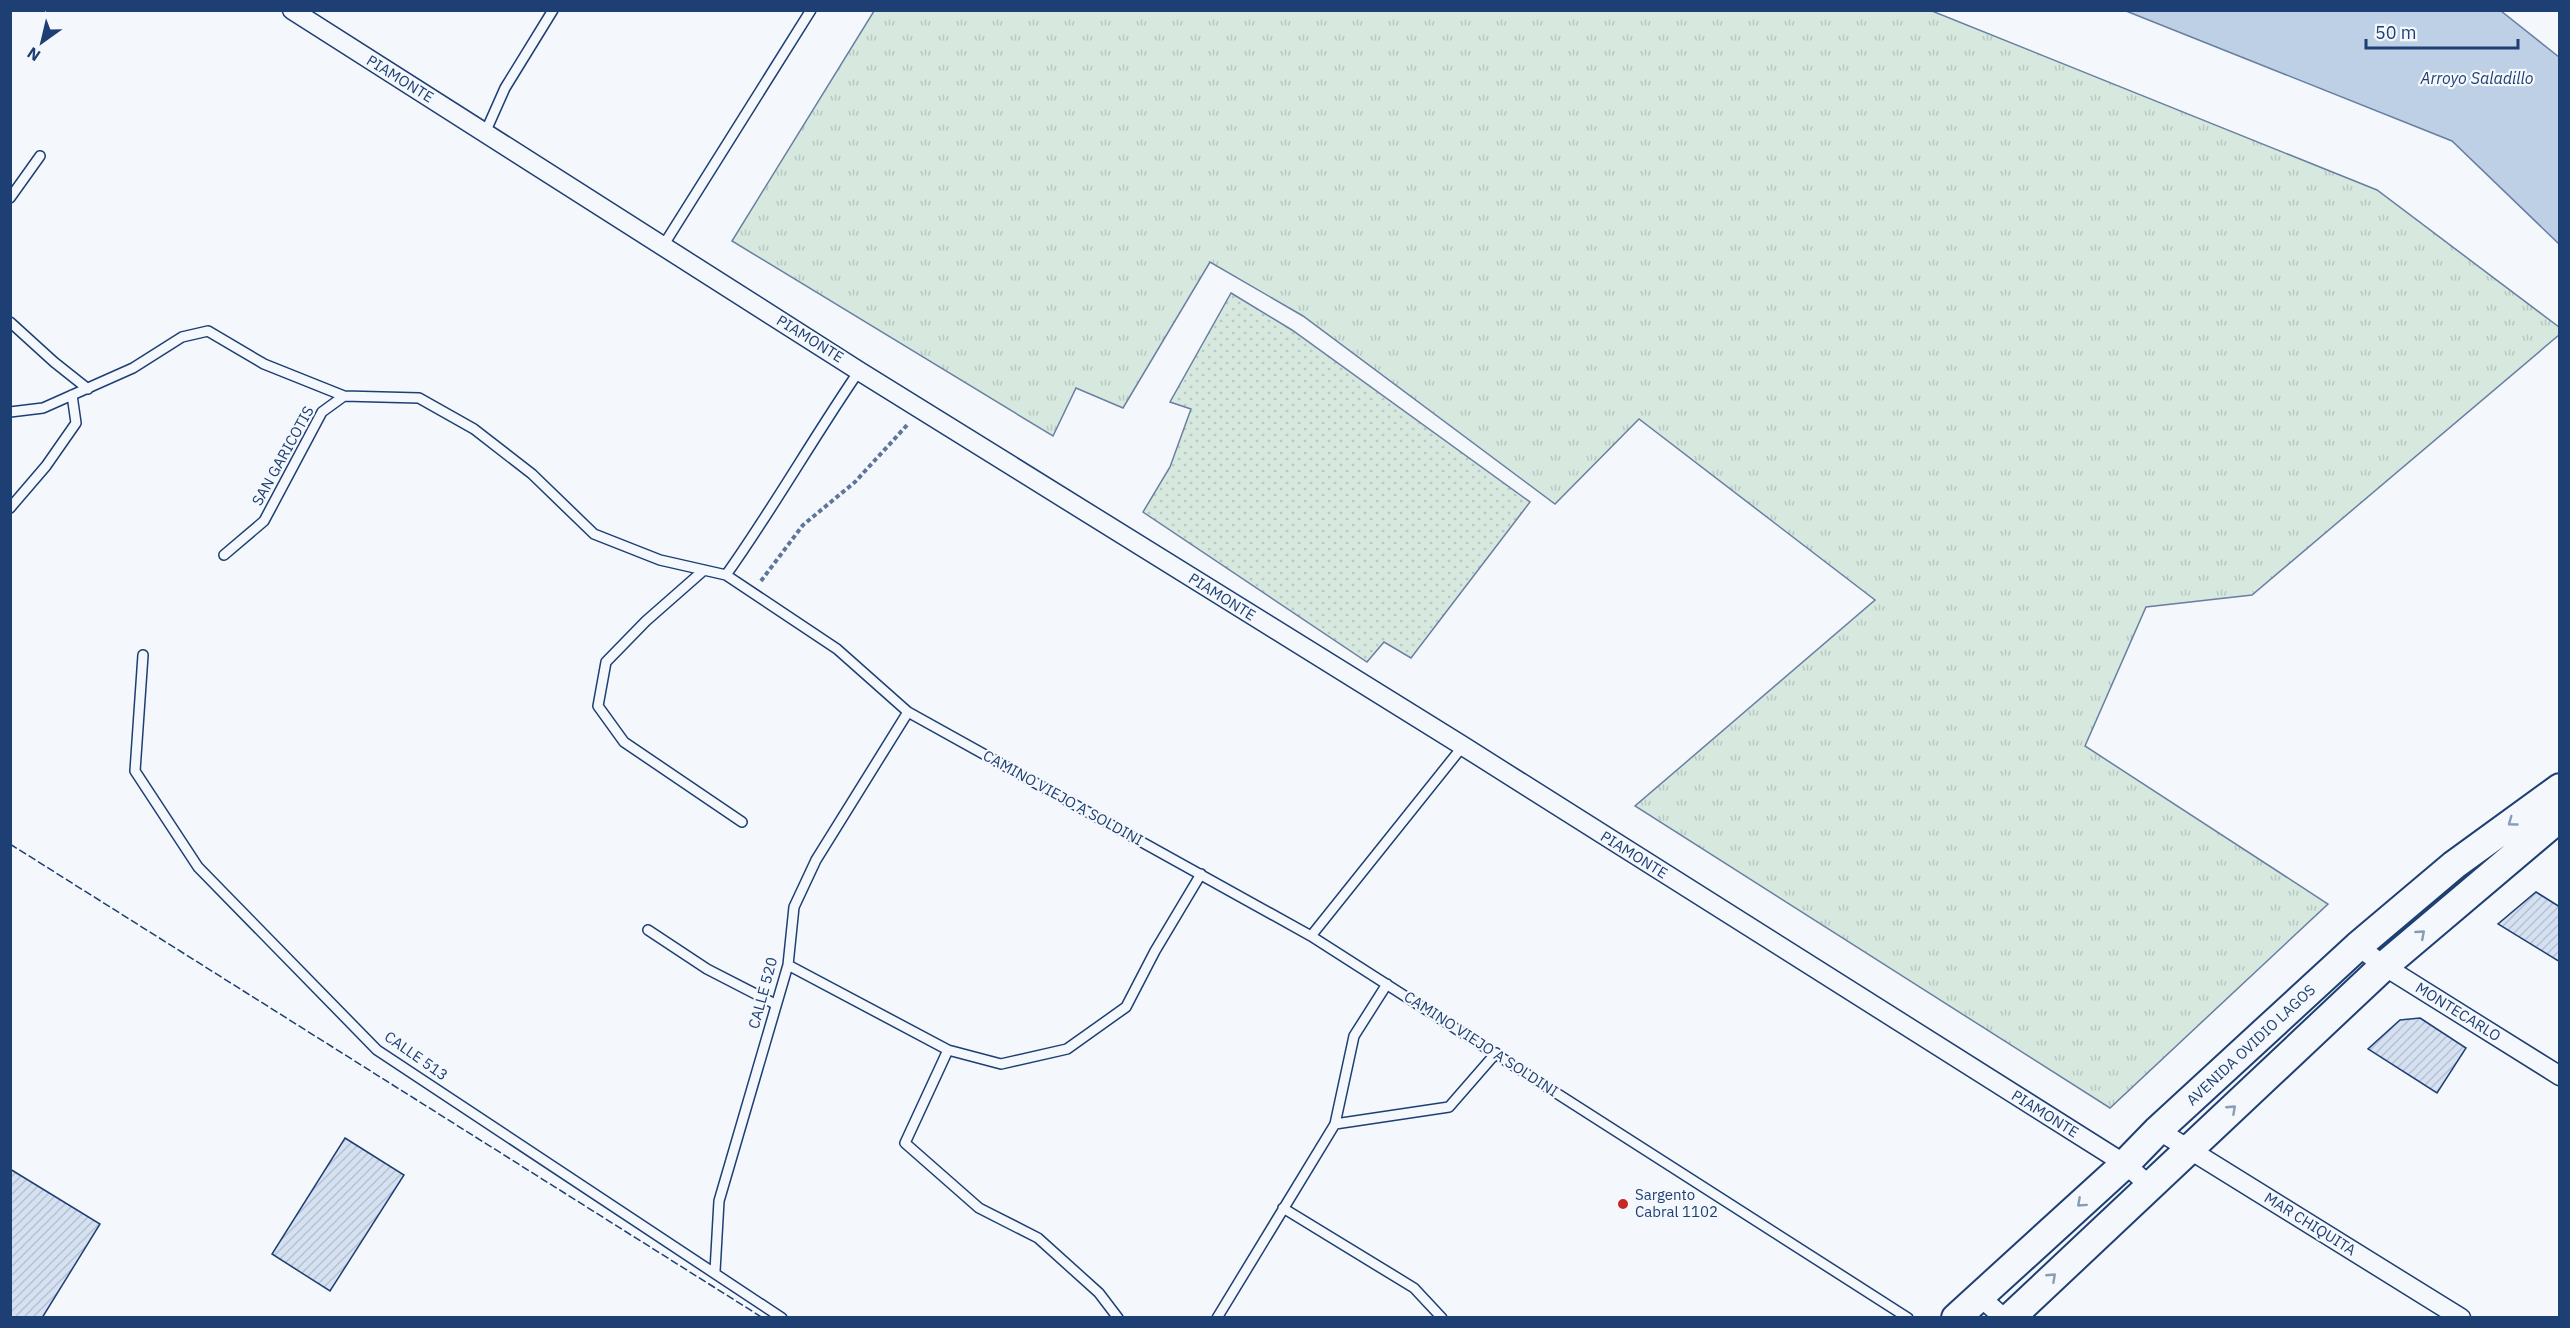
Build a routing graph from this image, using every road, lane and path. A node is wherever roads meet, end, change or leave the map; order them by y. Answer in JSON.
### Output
{"nodes":[{"id":1,"x":292,"y":10,"type":"edge"},
{"id":2,"x":553,"y":10,"type":"edge"},
{"id":3,"x":811,"y":10,"type":"edge"},
{"id":4,"x":485,"y":133,"type":"junction"},
{"id":5,"x":40,"y":156,"type":"dead end"},
{"id":6,"x":10,"y":198,"type":"edge"},
{"id":7,"x":663,"y":246,"type":"junction"},
{"id":8,"x":10,"y":322,"type":"edge"},
{"id":9,"x":859,"y":371,"type":"junction"},
{"id":10,"x":88,"y":389,"type":"junction"},
{"id":11,"x":72,"y":395,"type":"junction"},
{"id":12,"x":344,"y":396,"type":"junction"},
{"id":13,"x":921,"y":409,"type":"junction"},
{"id":14,"x":10,"y":412,"type":"edge"},
{"id":15,"x":10,"y":508,"type":"edge"},
{"id":16,"x":224,"y":555,"type":"dead end"},
{"id":17,"x":704,"y":570,"type":"junction"},
{"id":18,"x":726,"y":575,"type":"junction"},
{"id":19,"x":754,"y":592,"type":"junction"},
{"id":20,"x":143,"y":655,"type":"dead end"},
{"id":21,"x":909,"y":712,"type":"junction"},
{"id":22,"x":1463,"y":746,"type":"junction"},
{"id":23,"x":2559,"y":788,"type":"edge"},
{"id":24,"x":2559,"y":817,"type":"edge"},
{"id":25,"x":742,"y":822,"type":"dead end"},
{"id":26,"x":1201,"y":874,"type":"junction"},
{"id":27,"x":648,"y":930,"type":"dead end"},
{"id":28,"x":1311,"y":936,"type":"junction"},
{"id":29,"x":2358,"y":946,"type":"junction"},
{"id":30,"x":789,"y":964,"type":"junction"},
{"id":31,"x":2384,"y":966,"type":"junction"},
{"id":32,"x":1387,"y":984,"type":"junction"},
{"id":33,"x":775,"y":1004,"type":"junction"},
{"id":34,"x":948,"y":1050,"type":"junction"},
{"id":35,"x":1496,"y":1053,"type":"junction"},
{"id":36,"x":2559,"y":1076,"type":"edge"},
{"id":37,"x":1335,"y":1124,"type":"junction"},
{"id":38,"x":2158,"y":1130,"type":"junction"},
{"id":39,"x":2189,"y":1149,"type":"junction"},
{"id":40,"x":2125,"y":1164,"type":"junction"},
{"id":41,"x":2150,"y":1186,"type":"junction"},
{"id":42,"x":1283,"y":1208,"type":"junction"},
{"id":43,"x":715,"y":1271,"type":"junction"},
{"id":44,"x":1979,"y":1296,"type":"junction"},
{"id":45,"x":782,"y":1317,"type":"edge"},
{"id":46,"x":1118,"y":1317,"type":"edge"},
{"id":47,"x":1216,"y":1317,"type":"edge"},
{"id":48,"x":1442,"y":1317,"type":"edge"},
{"id":49,"x":1908,"y":1317,"type":"edge"},
{"id":50,"x":1956,"y":1317,"type":"edge"},
{"id":51,"x":2004,"y":1317,"type":"edge"},
{"id":52,"x":2010,"y":1317,"type":"edge"},
{"id":53,"x":2461,"y":1317,"type":"edge"}],
"edges":[{"from":1,"to":4,"type":"street","name":"PIAMONTE"},
{"from":2,"to":4,"type":"lane"},
{"from":3,"to":7,"type":"lane"},
{"from":4,"to":7,"type":"street","name":"PIAMONTE"},
{"from":5,"to":6,"type":"lane"},
{"from":7,"to":9,"type":"street","name":"PIAMONTE"},
{"from":8,"to":10,"type":"lane"},
{"from":9,"to":13,"type":"street","name":"PIAMONTE"},
{"from":9,"to":18,"type":"lane"},
{"from":10,"to":11,"type":"lane"},
{"from":10,"to":12,"type":"lane","name":"CAMINO VIEJO A SOLDINI"},
{"from":11,"to":14,"type":"lane"},
{"from":11,"to":15,"type":"lane"},
{"from":12,"to":16,"type":"lane","name":"SAN GARICOTIS"},
{"from":12,"to":17,"type":"lane","name":"CAMINO VIEJO A SOLDINI"},
{"from":13,"to":19,"type":"path"},
{"from":13,"to":22,"type":"street","name":"PIAMONTE"},
{"from":17,"to":18,"type":"lane","name":"CAMINO VIEJO A SOLDINI"},
{"from":17,"to":25,"type":"lane"},
{"from":18,"to":19,"type":"lane","name":"CAMINO VIEJO A SOLDINI"},
{"from":19,"to":21,"type":"lane","name":"CAMINO VIEJO A SOLDINI"},
{"from":20,"to":43,"type":"lane","name":"CALLE 513"},
{"from":21,"to":26,"type":"lane","name":"CAMINO VIEJO A SOLDINI"},
{"from":21,"to":30,"type":"lane","name":"CALLE 520"},
{"from":22,"to":28,"type":"lane"},
{"from":22,"to":40,"type":"street","name":"PIAMONTE"},
{"from":23,"to":29,"type":"main road","name":"AVENIDA OVIDIO LAGOS","one_way":true},
{"from":31,"to":24,"type":"main road","one_way":true},
{"from":26,"to":28,"type":"lane","name":"CAMINO VIEJO A SOLDINI"},
{"from":26,"to":34,"type":"lane"},
{"from":27,"to":33,"type":"lane"},
{"from":28,"to":32,"type":"lane","name":"CAMINO VIEJO A SOLDINI"},
{"from":29,"to":31,"type":"street","name":"MONTECARLO"},
{"from":29,"to":38,"type":"main road","name":"AVENIDA OVIDIO LAGOS"},
{"from":30,"to":33,"type":"lane","name":"CALLE 520"},
{"from":30,"to":34,"type":"lane"},
{"from":31,"to":36,"type":"street","name":"MONTECARLO"},
{"from":39,"to":31,"type":"main road","one_way":true},
{"from":32,"to":35,"type":"lane","name":"CAMINO VIEJO A SOLDINI"},
{"from":32,"to":37,"type":"lane"},
{"from":33,"to":43,"type":"lane","name":"CALLE 520"},
{"from":34,"to":46,"type":"lane"},
{"from":35,"to":37,"type":"lane"},
{"from":35,"to":49,"type":"lane","name":"CAMINO VIEJO A SOLDINI"},
{"from":37,"to":42,"type":"lane"},
{"from":38,"to":39,"type":"street","name":"MAR CHIQUITA"},
{"from":38,"to":40,"type":"main road","name":"AVENIDA OVIDIO LAGOS"},
{"from":39,"to":41,"type":"main road"},
{"from":39,"to":53,"type":"street","name":"MAR CHIQUITA"},
{"from":40,"to":41,"type":"street","name":"PIAMONTE"},
{"from":40,"to":44,"type":"main road","name":"AVENIDA OVIDIO LAGOS","one_way":true},
{"from":52,"to":41,"type":"main road","one_way":true},
{"from":42,"to":47,"type":"lane"},
{"from":42,"to":48,"type":"lane"},
{"from":43,"to":45,"type":"lane","name":"CALLE 513"},
{"from":44,"to":50,"type":"main road","name":"AVENIDA OVIDIO LAGOS"},
{"from":44,"to":51,"type":"street"}]}
